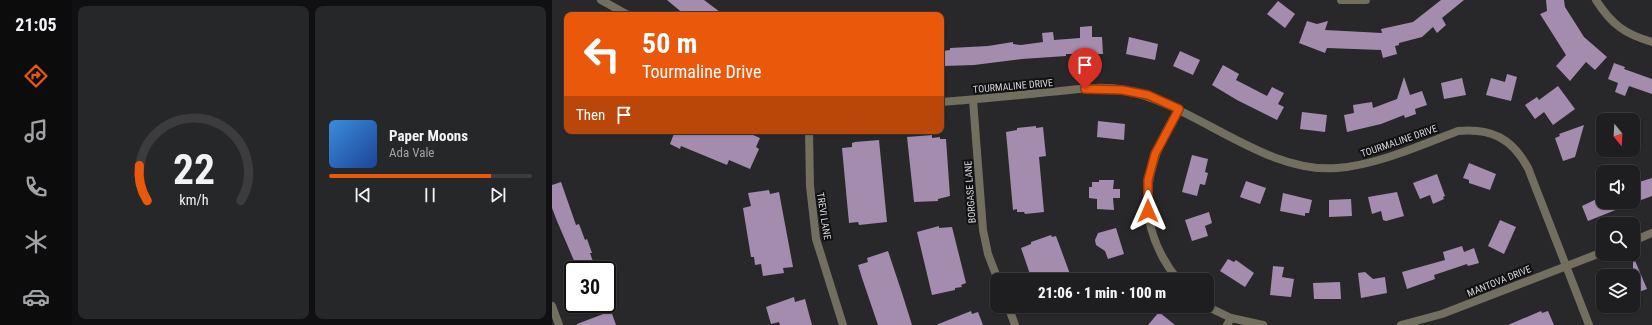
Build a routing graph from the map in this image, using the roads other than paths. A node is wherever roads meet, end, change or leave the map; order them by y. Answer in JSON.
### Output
{"nodes":[{"id":1,"x":601,"y":0,"type":"edge"},
{"id":2,"x":1341,"y":0,"type":"edge"},
{"id":3,"x":1366,"y":0,"type":"edge"},
{"id":4,"x":1596,"y":0,"type":"edge"},
{"id":5,"x":623,"y":12,"type":"edge"},
{"id":6,"x":1652,"y":42,"type":"edge"},
{"id":7,"x":973,"y":100,"type":"junction"},
{"id":8,"x":944,"y":102,"type":"edge"},
{"id":9,"x":1179,"y":109,"type":"junction"},
{"id":10,"x":809,"y":134,"type":"edge"},
{"id":11,"x":1652,"y":233,"type":"edge"},
{"id":12,"x":1640,"y":238,"type":"edge"},
{"id":13,"x":1596,"y":254,"type":"edge"},
{"id":14,"x":1566,"y":265,"type":"junction"},
{"id":15,"x":995,"y":273,"type":"edge"},
{"id":16,"x":1172,"y":273,"type":"edge"},
{"id":17,"x":552,"y":306,"type":"edge"},
{"id":18,"x":1214,"y":312,"type":"edge"},
{"id":19,"x":1011,"y":313,"type":"edge"},
{"id":20,"x":1229,"y":322,"type":"edge"},
{"id":21,"x":559,"y":325,"type":"edge"},
{"id":22,"x":843,"y":325,"type":"edge"},
{"id":23,"x":1015,"y":325,"type":"edge"},
{"id":24,"x":1263,"y":325,"type":"edge"},
{"id":25,"x":1401,"y":325,"type":"edge"},
{"id":26,"x":1589,"y":325,"type":"edge"}],
"edges":[{"from":1,"to":5,"type":"street"},
{"from":2,"to":3,"type":"street"},
{"from":4,"to":6,"type":"street"},
{"from":7,"to":8,"type":"street","name":"TOURMALINE DRIVE"},
{"from":7,"to":9,"type":"street","name":"TOURMALINE DRIVE"},
{"from":7,"to":15,"type":"street","name":"BORGASE LANE"},
{"from":9,"to":14,"type":"street","name":"TOURMALINE DRIVE"},
{"from":9,"to":16,"type":"street"},
{"from":10,"to":22,"type":"street","name":"TREVI LANE"},
{"from":11,"to":12,"type":"street"},
{"from":13,"to":14,"type":"street","name":"MANTOVA DRIVE"},
{"from":14,"to":25,"type":"street","name":"MANTOVA DRIVE"},
{"from":14,"to":26,"type":"street","name":"TOURMALINE DRIVE"},
{"from":17,"to":21,"type":"street"},
{"from":18,"to":20,"type":"street"},
{"from":19,"to":23,"type":"street"},
{"from":20,"to":24,"type":"street"}]}
